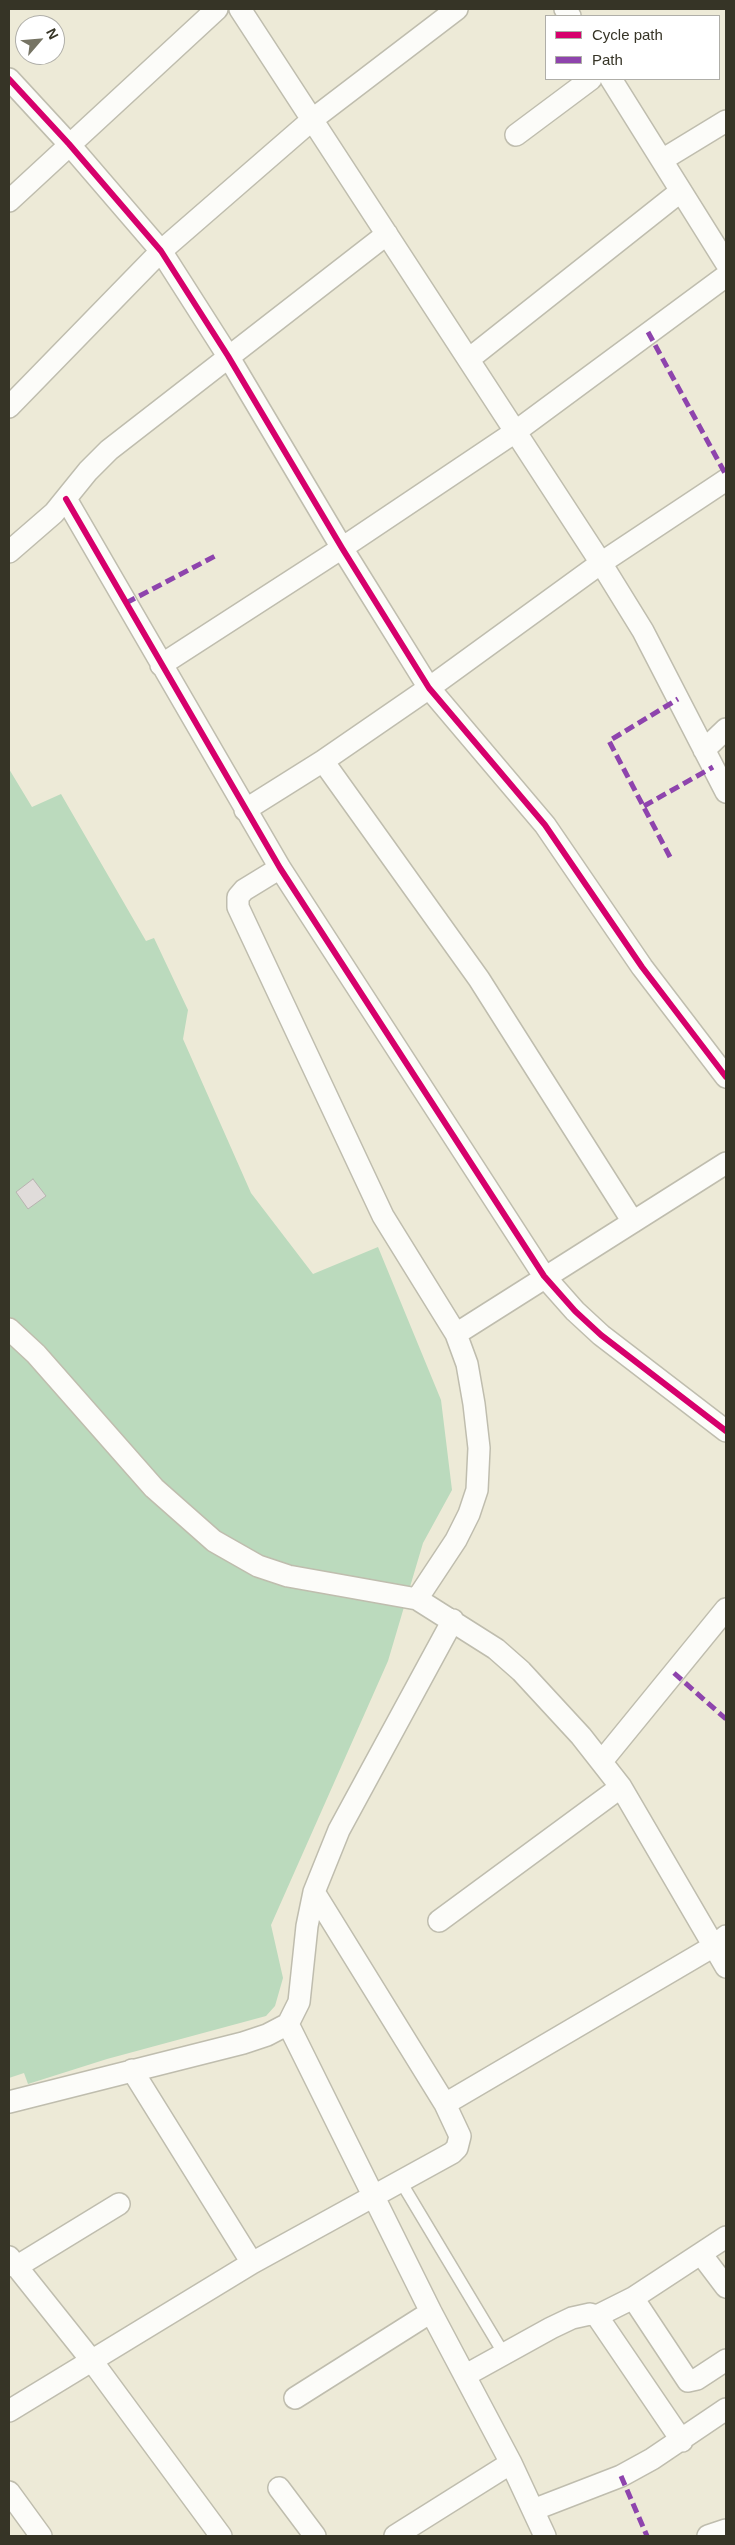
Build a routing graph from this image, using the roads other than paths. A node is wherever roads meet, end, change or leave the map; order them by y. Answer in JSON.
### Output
{"nodes":[{"id":1,"x":217,"y":9,"type":"edge"},
{"id":2,"x":240,"y":9,"type":"edge"},
{"id":3,"x":457,"y":9,"type":"edge"},
{"id":4,"x":9,"y":79,"type":"edge"},
{"id":5,"x":590,"y":80,"type":"edge"},
{"id":6,"x":612,"y":80,"type":"edge"},
{"id":7,"x":313,"y":119,"type":"junction"},
{"id":8,"x":726,"y":121,"type":"edge"},
{"id":9,"x":516,"y":135,"type":"dead end"},
{"id":10,"x":69,"y":144,"type":"junction"},
{"id":11,"x":662,"y":160,"type":"junction"},
{"id":12,"x":682,"y":191,"type":"junction"},
{"id":13,"x":9,"y":201,"type":"edge"},
{"id":14,"x":387,"y":234,"type":"junction"},
{"id":15,"x":161,"y":251,"type":"junction"},
{"id":16,"x":726,"y":263,"type":"edge"},
{"id":17,"x":726,"y":276,"type":"edge"},
{"id":18,"x":228,"y":356,"type":"junction"},
{"id":19,"x":468,"y":359,"type":"junction"},
{"id":20,"x":9,"y":407,"type":"edge"},
{"id":21,"x":515,"y":432,"type":"junction"},
{"id":22,"x":726,"y":480,"type":"edge"},
{"id":23,"x":66,"y":499,"type":"junction"},
{"id":24,"x":342,"y":548,"type":"junction"},
{"id":25,"x":9,"y":552,"type":"edge"},
{"id":26,"x":601,"y":563,"type":"junction"},
{"id":27,"x":161,"y":665,"type":"junction"},
{"id":28,"x":429,"y":688,"type":"junction"},
{"id":29,"x":726,"y":729,"type":"edge"},
{"id":30,"x":704,"y":750,"type":"junction"},
{"id":31,"x":323,"y":761,"type":"junction"},
{"id":32,"x":726,"y":792,"type":"edge"},
{"id":33,"x":245,"y":810,"type":"junction"},
{"id":34,"x":280,"y":868,"type":"junction"},
{"id":35,"x":726,"y":1077,"type":"edge"},
{"id":36,"x":726,"y":1163,"type":"edge"},
{"id":37,"x":633,"y":1222,"type":"junction"},
{"id":38,"x":544,"y":1276,"type":"junction"},
{"id":39,"x":9,"y":1329,"type":"edge"},
{"id":40,"x":456,"y":1334,"type":"junction"},
{"id":41,"x":726,"y":1431,"type":"edge"},
{"id":42,"x":417,"y":1600,"type":"junction"},
{"id":43,"x":726,"y":1609,"type":"edge"},
{"id":44,"x":453,"y":1620,"type":"junction"},
{"id":45,"x":602,"y":1761,"type":"junction"},
{"id":46,"x":621,"y":1787,"type":"junction"},
{"id":47,"x":314,"y":1892,"type":"junction"},
{"id":48,"x":439,"y":1920,"type":"dead end"},
{"id":49,"x":720,"y":1941,"type":"edge"},
{"id":50,"x":726,"y":1967,"type":"edge"},
{"id":51,"x":288,"y":2024,"type":"junction"},
{"id":52,"x":132,"y":2070,"type":"junction"},
{"id":53,"x":9,"y":2102,"type":"edge"},
{"id":54,"x":445,"y":2104,"type":"junction"},
{"id":55,"x":401,"y":2182,"type":"junction"},
{"id":56,"x":373,"y":2197,"type":"junction"},
{"id":57,"x":119,"y":2204,"type":"dead end"},
{"id":58,"x":726,"y":2237,"type":"edge"},
{"id":59,"x":701,"y":2254,"type":"junction"},
{"id":60,"x":12,"y":2262,"type":"edge"},
{"id":61,"x":252,"y":2263,"type":"junction"},
{"id":62,"x":726,"y":2287,"type":"edge"},
{"id":63,"x":633,"y":2298,"type":"junction"},
{"id":64,"x":432,"y":2312,"type":"junction"},
{"id":65,"x":597,"y":2316,"type":"junction"},
{"id":66,"x":504,"y":2354,"type":"junction"},
{"id":67,"x":726,"y":2360,"type":"edge"},
{"id":68,"x":92,"y":2361,"type":"junction"},
{"id":69,"x":466,"y":2376,"type":"junction"},
{"id":70,"x":295,"y":2398,"type":"dead end"},
{"id":71,"x":726,"y":2409,"type":"edge"},
{"id":72,"x":9,"y":2411,"type":"edge"},
{"id":73,"x":682,"y":2440,"type":"junction"},
{"id":74,"x":511,"y":2463,"type":"junction"},
{"id":75,"x":279,"y":2488,"type":"dead end"},
{"id":76,"x":9,"y":2492,"type":"edge"},
{"id":77,"x":532,"y":2510,"type":"junction"},
{"id":78,"x":726,"y":2530,"type":"edge"},
{"id":79,"x":41,"y":2536,"type":"edge"},
{"id":80,"x":221,"y":2536,"type":"edge"},
{"id":81,"x":315,"y":2536,"type":"edge"},
{"id":82,"x":395,"y":2536,"type":"edge"},
{"id":83,"x":545,"y":2536,"type":"edge"},
{"id":84,"x":708,"y":2536,"type":"edge"}],
"edges":[{"from":1,"to":10,"type":"street"},
{"from":2,"to":7,"type":"street"},
{"from":3,"to":7,"type":"street"},
{"from":4,"to":10,"type":"street"},
{"from":5,"to":9,"type":"street"},
{"from":6,"to":11,"type":"street"},
{"from":7,"to":14,"type":"street"},
{"from":7,"to":15,"type":"street"},
{"from":8,"to":11,"type":"street"},
{"from":10,"to":13,"type":"street"},
{"from":10,"to":15,"type":"street"},
{"from":11,"to":12,"type":"street"},
{"from":12,"to":16,"type":"street"},
{"from":12,"to":19,"type":"street"},
{"from":14,"to":18,"type":"street"},
{"from":14,"to":19,"type":"street"},
{"from":15,"to":18,"type":"street"},
{"from":15,"to":20,"type":"street"},
{"from":17,"to":21,"type":"street"},
{"from":18,"to":23,"type":"street"},
{"from":18,"to":24,"type":"street"},
{"from":19,"to":21,"type":"street"},
{"from":21,"to":24,"type":"street"},
{"from":21,"to":26,"type":"street"},
{"from":22,"to":26,"type":"street"},
{"from":23,"to":25,"type":"street"},
{"from":23,"to":27,"type":"street"},
{"from":24,"to":27,"type":"street"},
{"from":24,"to":28,"type":"street"},
{"from":26,"to":28,"type":"street"},
{"from":26,"to":30,"type":"street"},
{"from":27,"to":33,"type":"street"},
{"from":28,"to":31,"type":"street"},
{"from":28,"to":35,"type":"street"},
{"from":29,"to":30,"type":"street"},
{"from":30,"to":32,"type":"street"},
{"from":31,"to":33,"type":"street"},
{"from":31,"to":37,"type":"street"},
{"from":33,"to":34,"type":"street"},
{"from":34,"to":38,"type":"street"},
{"from":34,"to":40,"type":"street"},
{"from":36,"to":37,"type":"street"},
{"from":37,"to":38,"type":"street"},
{"from":38,"to":40,"type":"street"},
{"from":38,"to":41,"type":"street"},
{"from":39,"to":42,"type":"street"},
{"from":40,"to":42,"type":"street"},
{"from":42,"to":44,"type":"street"},
{"from":43,"to":45,"type":"street"},
{"from":44,"to":45,"type":"street"},
{"from":44,"to":47,"type":"street"},
{"from":45,"to":46,"type":"street"},
{"from":46,"to":48,"type":"street"},
{"from":46,"to":49,"type":"street"},
{"from":47,"to":51,"type":"street"},
{"from":47,"to":54,"type":"street"},
{"from":49,"to":50,"type":"street"},
{"from":49,"to":54,"type":"street"},
{"from":51,"to":52,"type":"street"},
{"from":51,"to":56,"type":"street"},
{"from":52,"to":53,"type":"street"},
{"from":52,"to":61,"type":"street"},
{"from":54,"to":55,"type":"street"},
{"from":55,"to":56,"type":"street"},
{"from":55,"to":66,"type":"lane"},
{"from":56,"to":61,"type":"street"},
{"from":56,"to":64,"type":"street"},
{"from":57,"to":60,"type":"street"},
{"from":58,"to":59,"type":"street"},
{"from":59,"to":62,"type":"street"},
{"from":59,"to":63,"type":"street"},
{"from":60,"to":68,"type":"street"},
{"from":61,"to":68,"type":"street"},
{"from":63,"to":65,"type":"street"},
{"from":63,"to":67,"type":"street"},
{"from":64,"to":69,"type":"street"},
{"from":64,"to":70,"type":"street"},
{"from":65,"to":66,"type":"street"},
{"from":65,"to":73,"type":"street"},
{"from":66,"to":69,"type":"street"},
{"from":68,"to":72,"type":"street"},
{"from":68,"to":80,"type":"street"},
{"from":69,"to":74,"type":"street"},
{"from":71,"to":73,"type":"street"},
{"from":73,"to":77,"type":"street"},
{"from":74,"to":77,"type":"street"},
{"from":74,"to":82,"type":"street"},
{"from":75,"to":81,"type":"street"},
{"from":76,"to":79,"type":"street"},
{"from":77,"to":83,"type":"street"},
{"from":78,"to":84,"type":"street"}]}
